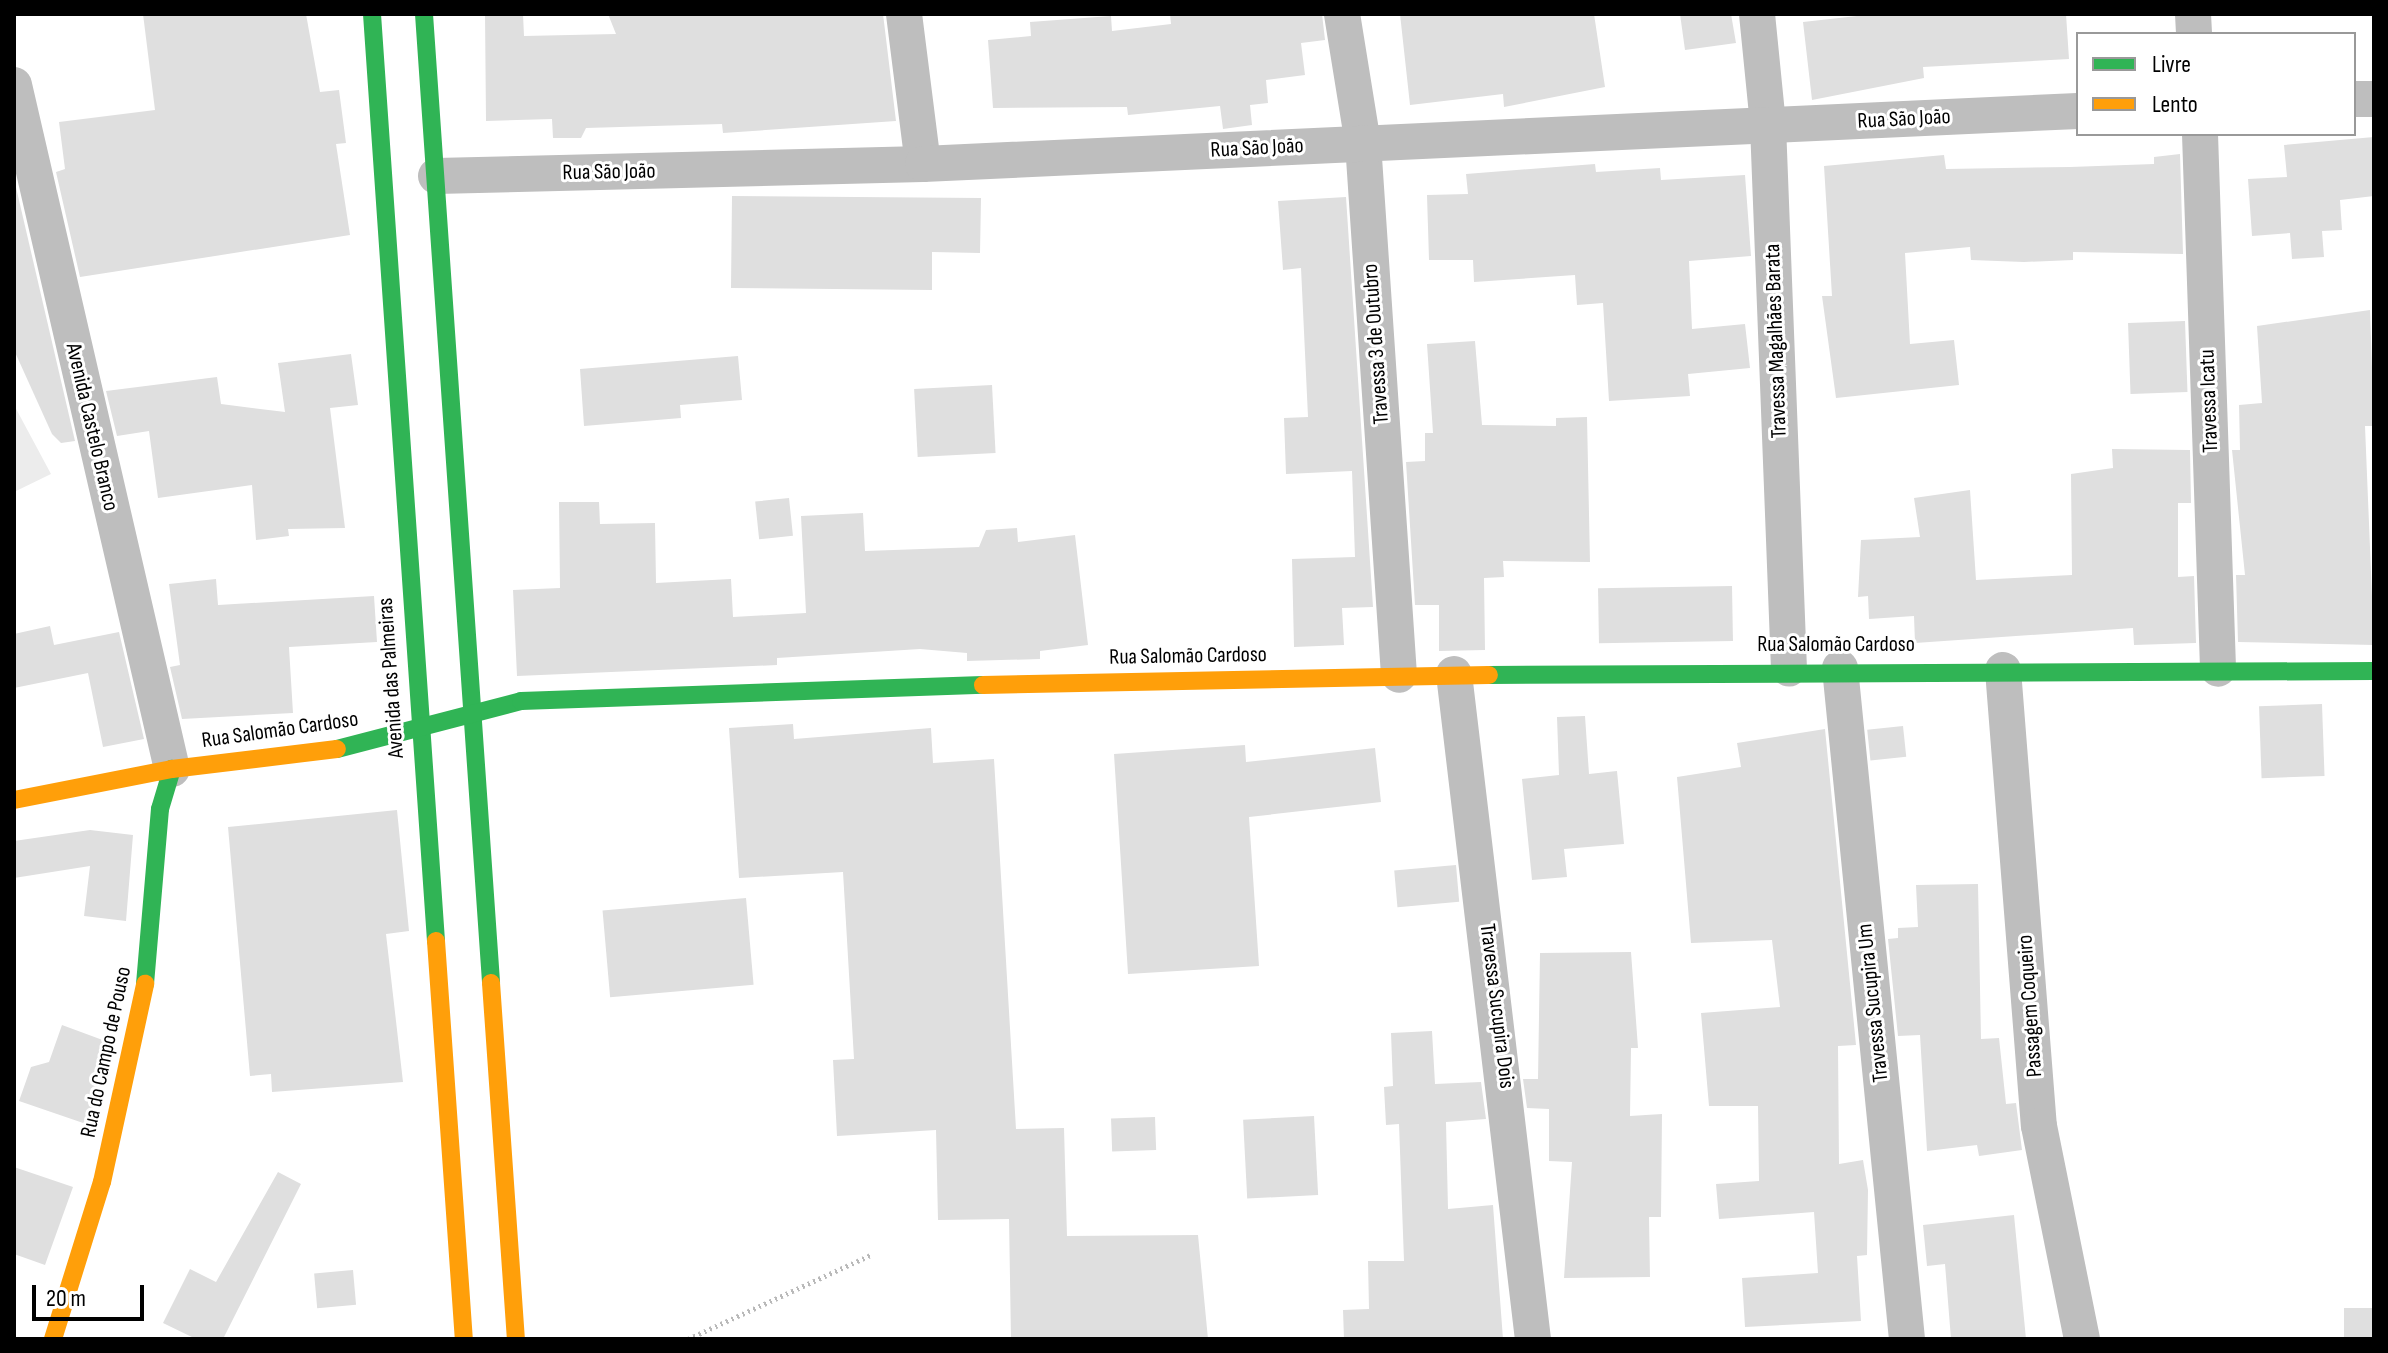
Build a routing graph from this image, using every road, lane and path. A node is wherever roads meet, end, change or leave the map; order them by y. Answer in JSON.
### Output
{"nodes":[{"id":1,"x":372,"y":14,"type":"edge"},
{"id":2,"x":424,"y":14,"type":"edge"},
{"id":3,"x":904,"y":14,"type":"edge"},
{"id":4,"x":1342,"y":14,"type":"edge"},
{"id":5,"x":1757,"y":14,"type":"edge"},
{"id":6,"x":14,"y":85,"type":"edge"},
{"id":7,"x":2076,"y":111,"type":"edge"},
{"id":8,"x":1768,"y":125,"type":"junction"},
{"id":9,"x":2200,"y":136,"type":"edge"},
{"id":10,"x":1363,"y":143,"type":"junction"},
{"id":11,"x":923,"y":164,"type":"junction"},
{"id":12,"x":436,"y":176,"type":"junction"},
{"id":13,"x":1840,"y":668,"type":"junction"},
{"id":14,"x":1789,"y":669,"type":"junction"},
{"id":15,"x":2218,"y":669,"type":"junction"},
{"id":16,"x":2003,"y":670,"type":"junction"},
{"id":17,"x":2374,"y":671,"type":"edge"},
{"id":18,"x":1454,"y":674,"type":"junction"},
{"id":19,"x":1399,"y":675,"type":"junction"},
{"id":20,"x":474,"y":710,"type":"junction"},
{"id":21,"x":418,"y":725,"type":"junction"},
{"id":22,"x":172,"y":769,"type":"junction"},
{"id":23,"x":14,"y":800,"type":"edge"},
{"id":24,"x":871,"y":1255,"type":"dead end"},
{"id":25,"x":53,"y":1339,"type":"edge"},
{"id":26,"x":464,"y":1339,"type":"edge"},
{"id":27,"x":516,"y":1339,"type":"edge"},
{"id":28,"x":688,"y":1339,"type":"edge"},
{"id":29,"x":1533,"y":1339,"type":"edge"},
{"id":30,"x":1907,"y":1339,"type":"edge"},
{"id":31,"x":2082,"y":1339,"type":"edge"}],
"edges":[{"from":1,"to":21,"type":"street","name":"Avenida das Palmeiras"},
{"from":2,"to":12,"type":"street"},
{"from":3,"to":11,"type":"street"},
{"from":4,"to":10,"type":"street","name":"Travessa 3 de Outubro"},
{"from":5,"to":8,"type":"street","name":"Travessa Magalhães Barata"},
{"from":6,"to":22,"type":"street","name":"Avenida Castelo Branco"},
{"from":7,"to":8,"type":"street","name":"Rua São João"},
{"from":8,"to":10,"type":"street","name":"Rua São João"},
{"from":8,"to":14,"type":"street","name":"Travessa Magalhães Barata"},
{"from":9,"to":15,"type":"street","name":"Travessa Icatu"},
{"from":10,"to":11,"type":"street","name":"Rua São João"},
{"from":10,"to":19,"type":"street","name":"Travessa 3 de Outubro"},
{"from":11,"to":12,"type":"street","name":"Rua São João"},
{"from":12,"to":20,"type":"street"},
{"from":13,"to":14,"type":"street","name":"Rua Salomão Cardoso"},
{"from":13,"to":16,"type":"street","name":"Rua Salomão Cardoso"},
{"from":13,"to":30,"type":"street","name":"Travessa Sucupira Um"},
{"from":14,"to":18,"type":"street","name":"Rua Salomão Cardoso"},
{"from":15,"to":16,"type":"street","name":"Rua Salomão Cardoso"},
{"from":15,"to":17,"type":"street","name":"Rua Salomão Cardoso"},
{"from":16,"to":31,"type":"street","name":"Passagem Coqueiro"},
{"from":18,"to":19,"type":"street","name":"Rua Salomão Cardoso"},
{"from":18,"to":29,"type":"street","name":"Travessa Sucupira Dois"},
{"from":19,"to":20,"type":"street","name":"Rua Salomão Cardoso"},
{"from":20,"to":21,"type":"street","name":"Rua Salomão Cardoso"},
{"from":20,"to":27,"type":"street"},
{"from":21,"to":22,"type":"street","name":"Rua Salomão Cardoso"},
{"from":21,"to":26,"type":"street","name":"Avenida das Palmeiras"},
{"from":22,"to":23,"type":"street","name":"Rua Salomão Cardoso"},
{"from":22,"to":25,"type":"street","name":"Rua do Campo de Pouso"},
{"from":24,"to":28,"type":"path"}]}
